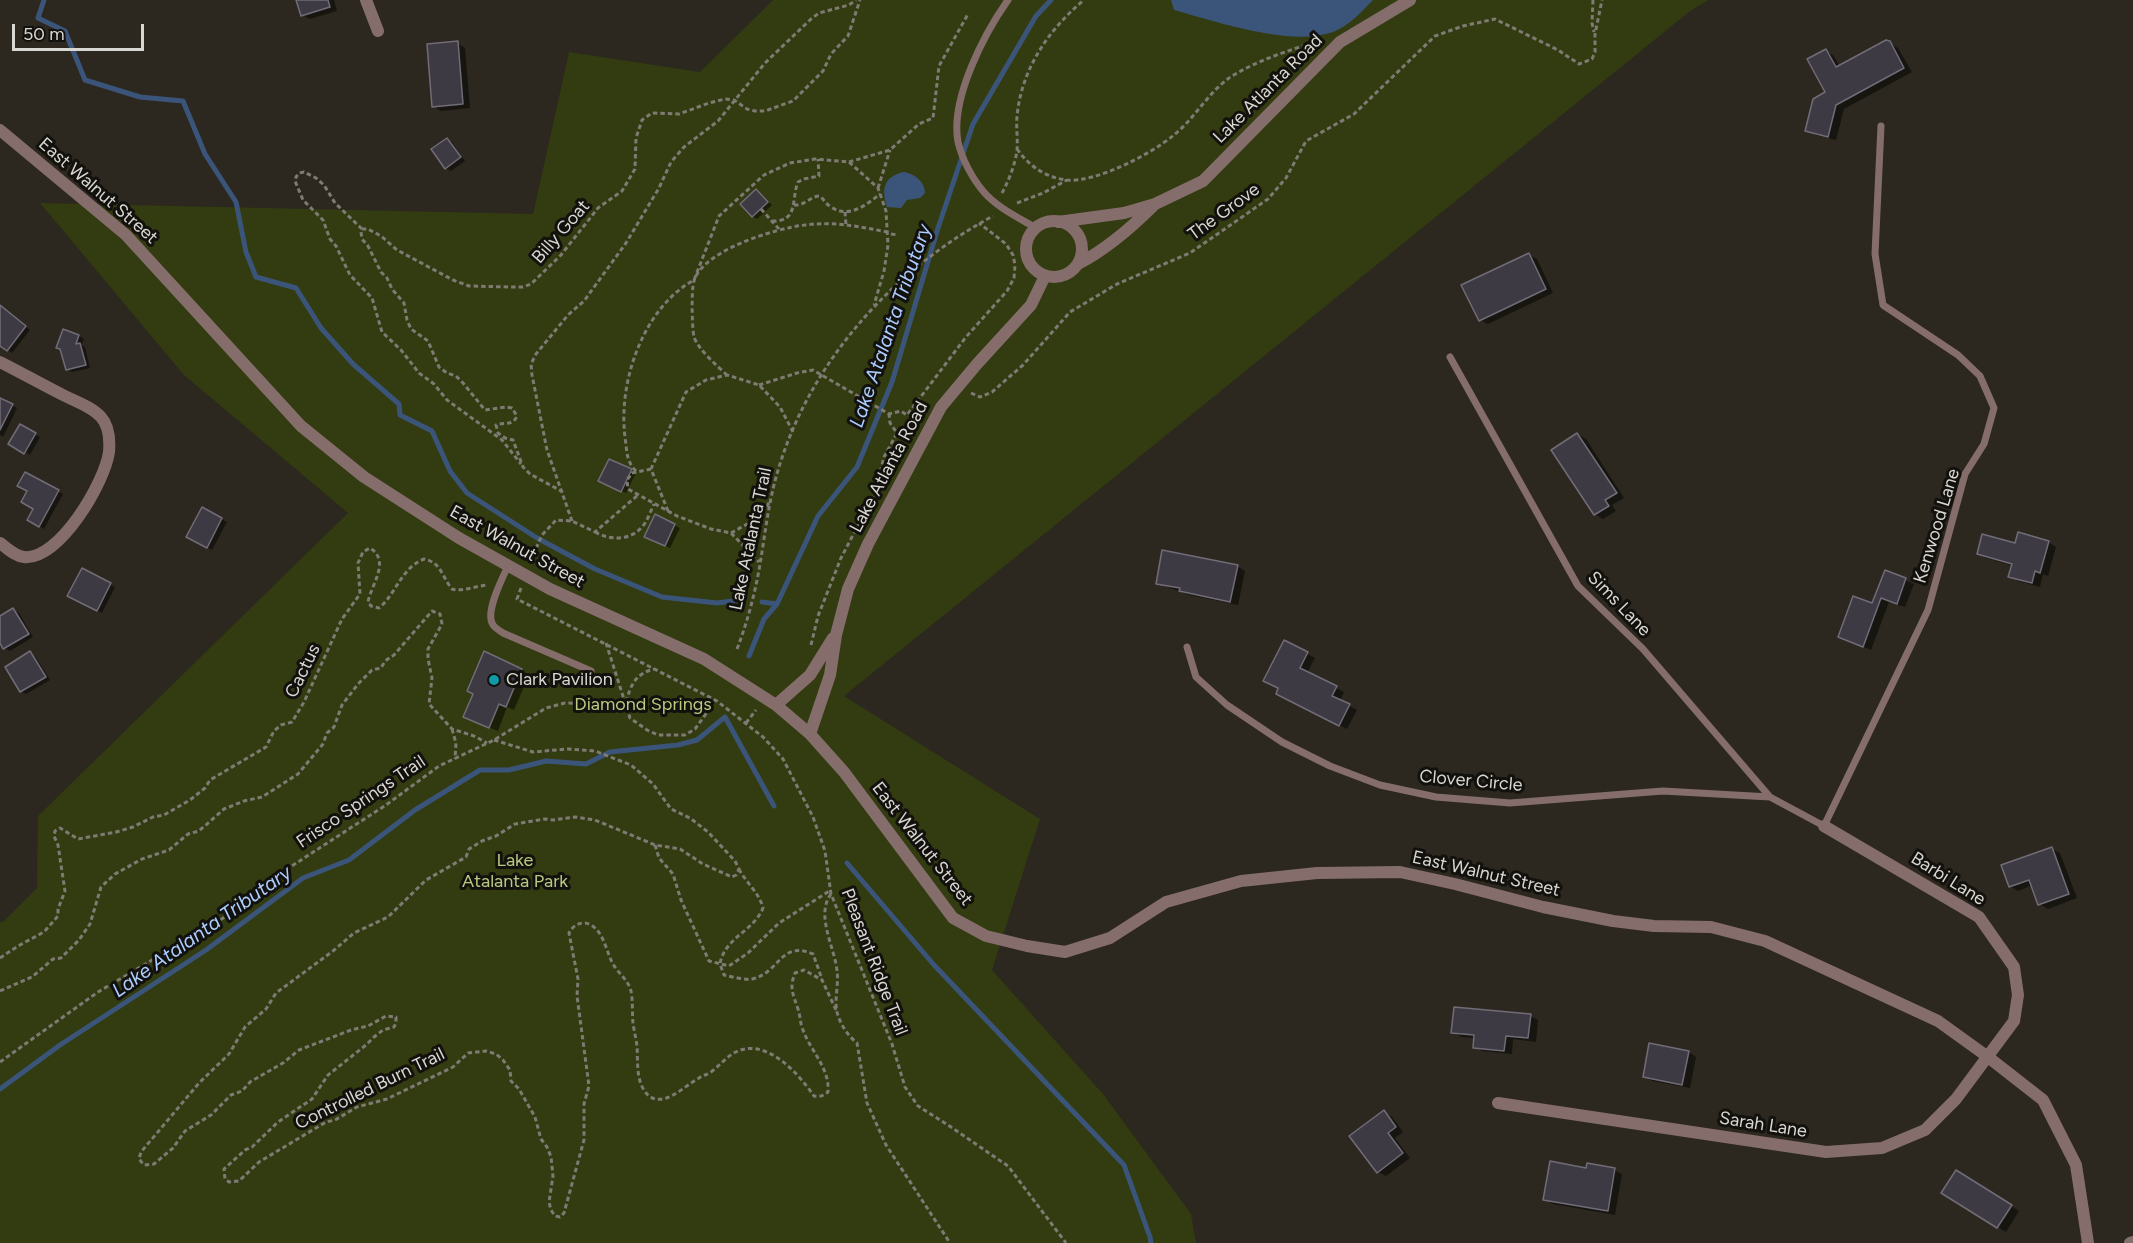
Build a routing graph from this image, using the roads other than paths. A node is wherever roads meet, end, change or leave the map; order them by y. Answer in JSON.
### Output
{"nodes":[{"id":1,"x":366,"y":0,"type":"edge"},
{"id":2,"x":1008,"y":0,"type":"edge"},
{"id":3,"x":1410,"y":0,"type":"edge"},
{"id":4,"x":378,"y":31,"type":"dead end"},
{"id":5,"x":1881,"y":126,"type":"dead end"},
{"id":6,"x":0,"y":130,"type":"edge"},
{"id":7,"x":1155,"y":204,"type":"junction"},
{"id":8,"x":1058,"y":222,"type":"junction"},
{"id":9,"x":1036,"y":228,"type":"junction"},
{"id":10,"x":1078,"y":264,"type":"junction"},
{"id":11,"x":1045,"y":276,"type":"junction"},
{"id":12,"x":1450,"y":357,"type":"dead end"},
{"id":13,"x":0,"y":362,"type":"edge"},
{"id":14,"x":0,"y":543,"type":"edge"},
{"id":15,"x":508,"y":566,"type":"junction"},
{"id":16,"x":836,"y":635,"type":"junction"},
{"id":17,"x":1187,"y":647,"type":"dead end"},
{"id":18,"x":591,"y":671,"type":"dead end"},
{"id":19,"x":776,"y":705,"type":"junction"},
{"id":20,"x":810,"y":734,"type":"junction"},
{"id":21,"x":1770,"y":797,"type":"junction"},
{"id":22,"x":1824,"y":826,"type":"junction"},
{"id":23,"x":1988,"y":1057,"type":"junction"},
{"id":24,"x":1498,"y":1103,"type":"dead end"},
{"id":25,"x":2088,"y":1243,"type":"edge"}],
"edges":[{"from":1,"to":4,"type":"street"},
{"from":2,"to":9,"type":"lane"},
{"from":3,"to":7,"type":"street","name":"Lake Atlanta Road"},
{"from":5,"to":22,"type":"lane","name":"Kenwood Lane"},
{"from":6,"to":15,"type":"street","name":"East Walnut Street"},
{"from":7,"to":8,"type":"street","name":"Lake Atlanta Road"},
{"from":7,"to":10,"type":"street","name":"Lake Atlanta Road"},
{"from":8,"to":9,"type":"street"},
{"from":8,"to":10,"type":"street"},
{"from":9,"to":11,"type":"street"},
{"from":10,"to":11,"type":"street"},
{"from":11,"to":16,"type":"street","name":"Lake Atlanta Road"},
{"from":12,"to":21,"type":"lane","name":"Sims Lane"},
{"from":13,"to":14,"type":"street"},
{"from":15,"to":18,"type":"lane"},
{"from":15,"to":19,"type":"street","name":"East Walnut Street"},
{"from":16,"to":19,"type":"street","name":"Lake Atlanta Road"},
{"from":16,"to":20,"type":"street","name":"Lake Atlanta Road"},
{"from":17,"to":21,"type":"lane","name":"Clover Circle"},
{"from":19,"to":20,"type":"street","name":"East Walnut Street"},
{"from":20,"to":23,"type":"street","name":"East Walnut Street"},
{"from":21,"to":22,"type":"lane","name":"Sims Lane"},
{"from":22,"to":23,"type":"street","name":"Barbi Lane"},
{"from":23,"to":24,"type":"street","name":"Sarah Lane"},
{"from":23,"to":25,"type":"street","name":"East Walnut Street"}]}
